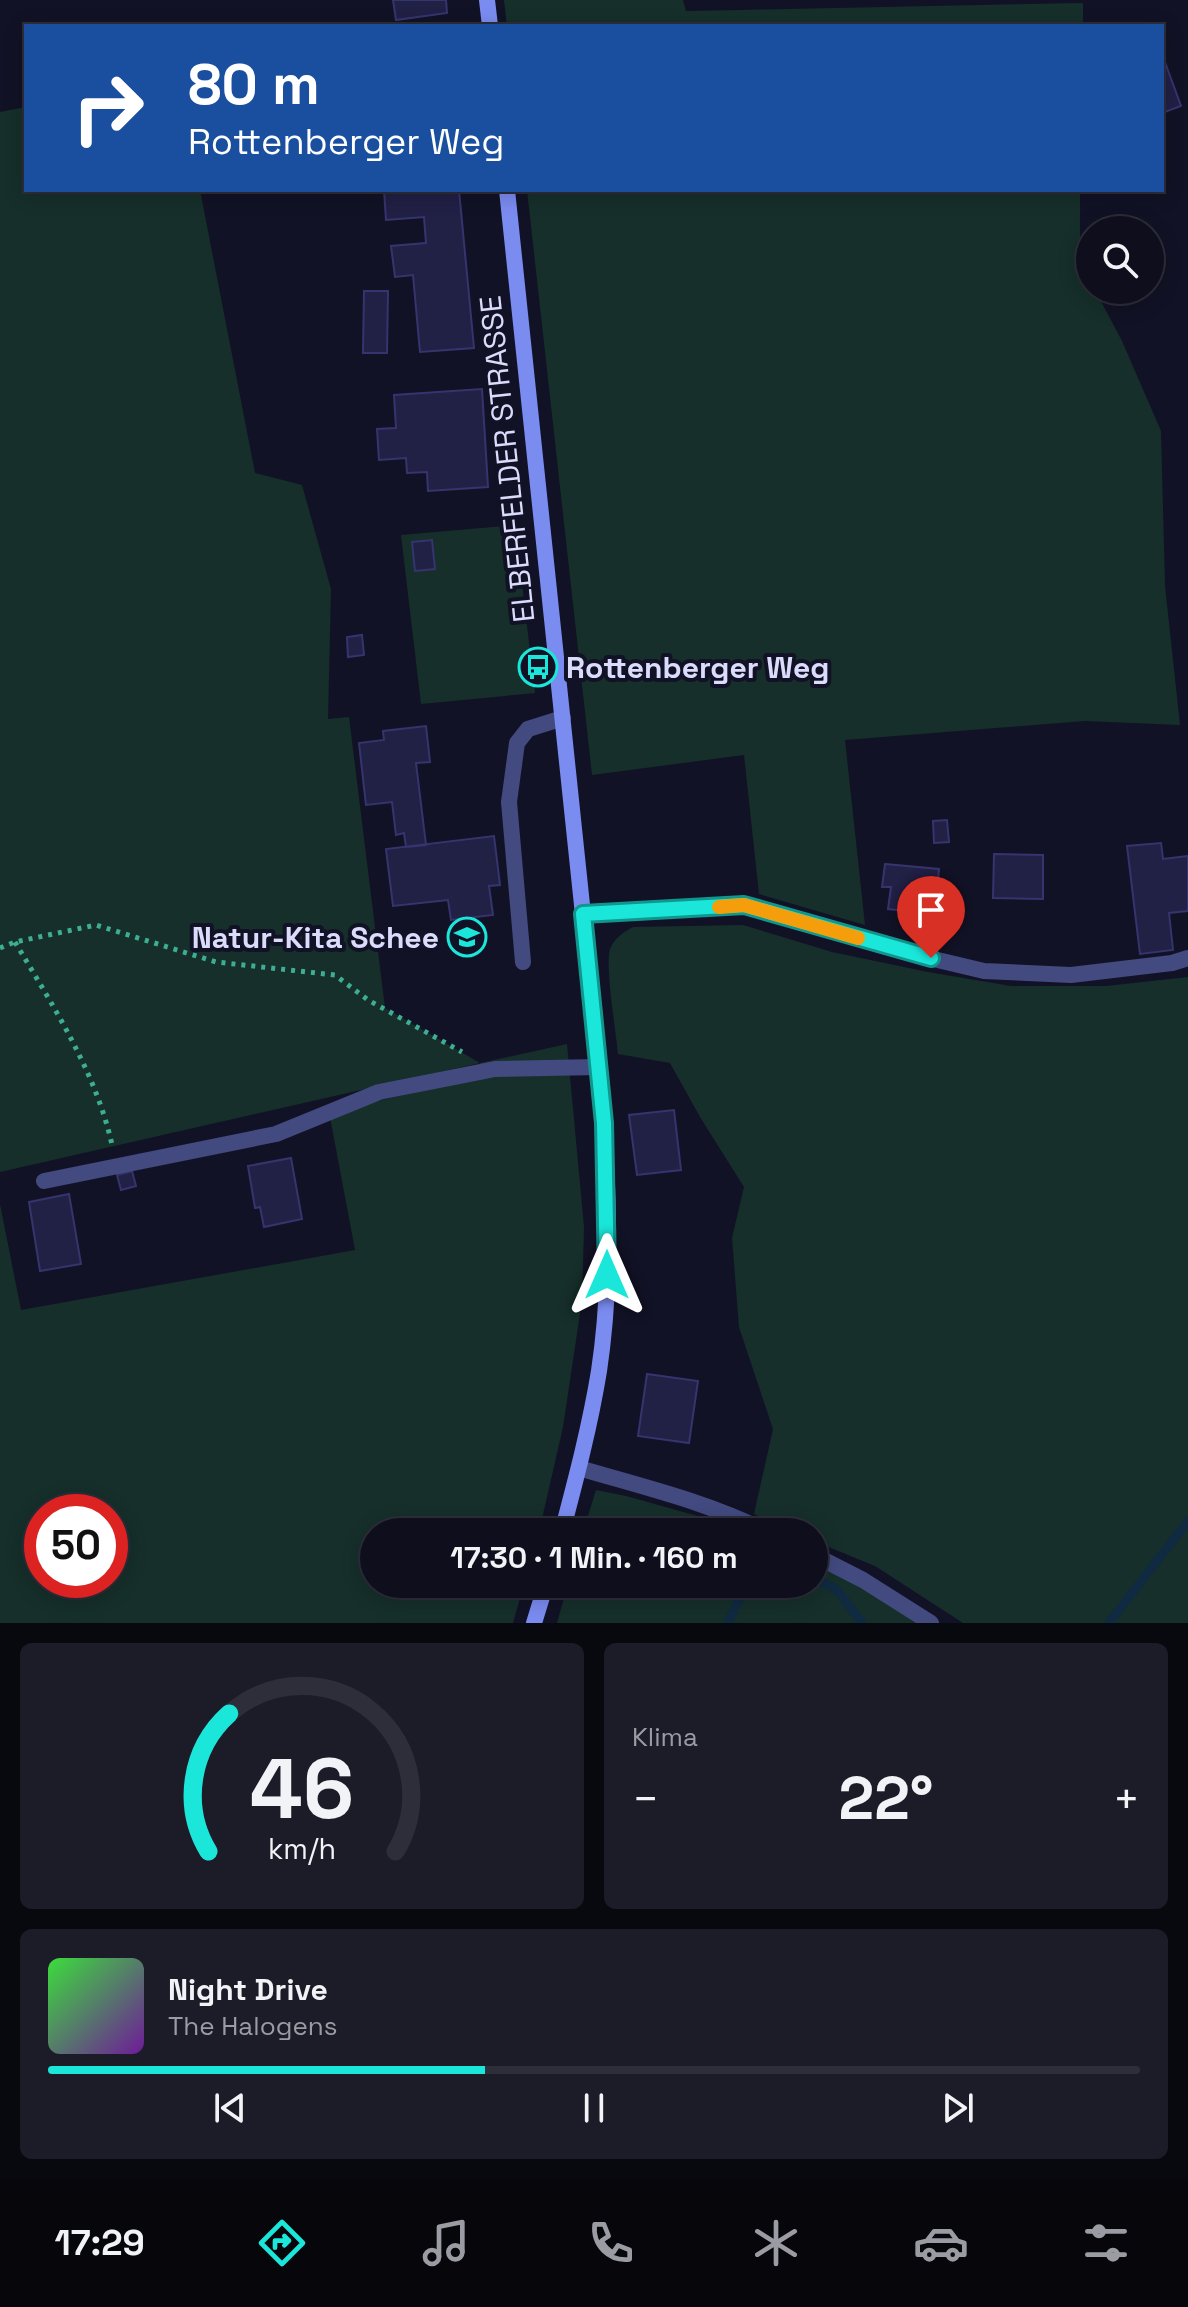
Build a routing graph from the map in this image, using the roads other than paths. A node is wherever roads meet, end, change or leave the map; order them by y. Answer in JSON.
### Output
{"nodes":[{"id":1,"x":487,"y":0,"type":"edge"},
{"id":2,"x":490,"y":24,"type":"edge"},
{"id":3,"x":507,"y":192,"type":"edge"},
{"id":4,"x":563,"y":718,"type":"junction"},
{"id":5,"x":583,"y":914,"type":"junction"},
{"id":6,"x":1188,"y":958,"type":"edge"},
{"id":7,"x":523,"y":962,"type":"dead end"},
{"id":8,"x":599,"y":1067,"type":"junction"},
{"id":9,"x":44,"y":1181,"type":"dead end"},
{"id":10,"x":579,"y":1468,"type":"junction"},
{"id":11,"x":566,"y":1518,"type":"edge"},
{"id":12,"x":736,"y":1518,"type":"edge"},
{"id":13,"x":828,"y":1562,"type":"edge"},
{"id":14,"x":542,"y":1598,"type":"edge"},
{"id":15,"x":534,"y":1623,"type":"edge"},
{"id":16,"x":931,"y":1623,"type":"edge"}],
"edges":[{"from":1,"to":2,"type":"main road"},
{"from":3,"to":4,"type":"main road","name":"ELBERFELDER STRASSE"},
{"from":4,"to":5,"type":"main road","name":"ELBERFELDER STRASSE"},
{"from":4,"to":7,"type":"street"},
{"from":5,"to":6,"type":"street"},
{"from":5,"to":8,"type":"main road","name":"ELBERFELDER STRASSE"},
{"from":8,"to":9,"type":"street"},
{"from":8,"to":10,"type":"main road","name":"ELBERFELDER STRASSE"},
{"from":10,"to":11,"type":"main road","name":"ELBERFELDER STRASSE"},
{"from":10,"to":12,"type":"street"},
{"from":13,"to":16,"type":"street"},
{"from":14,"to":15,"type":"main road"}]}
